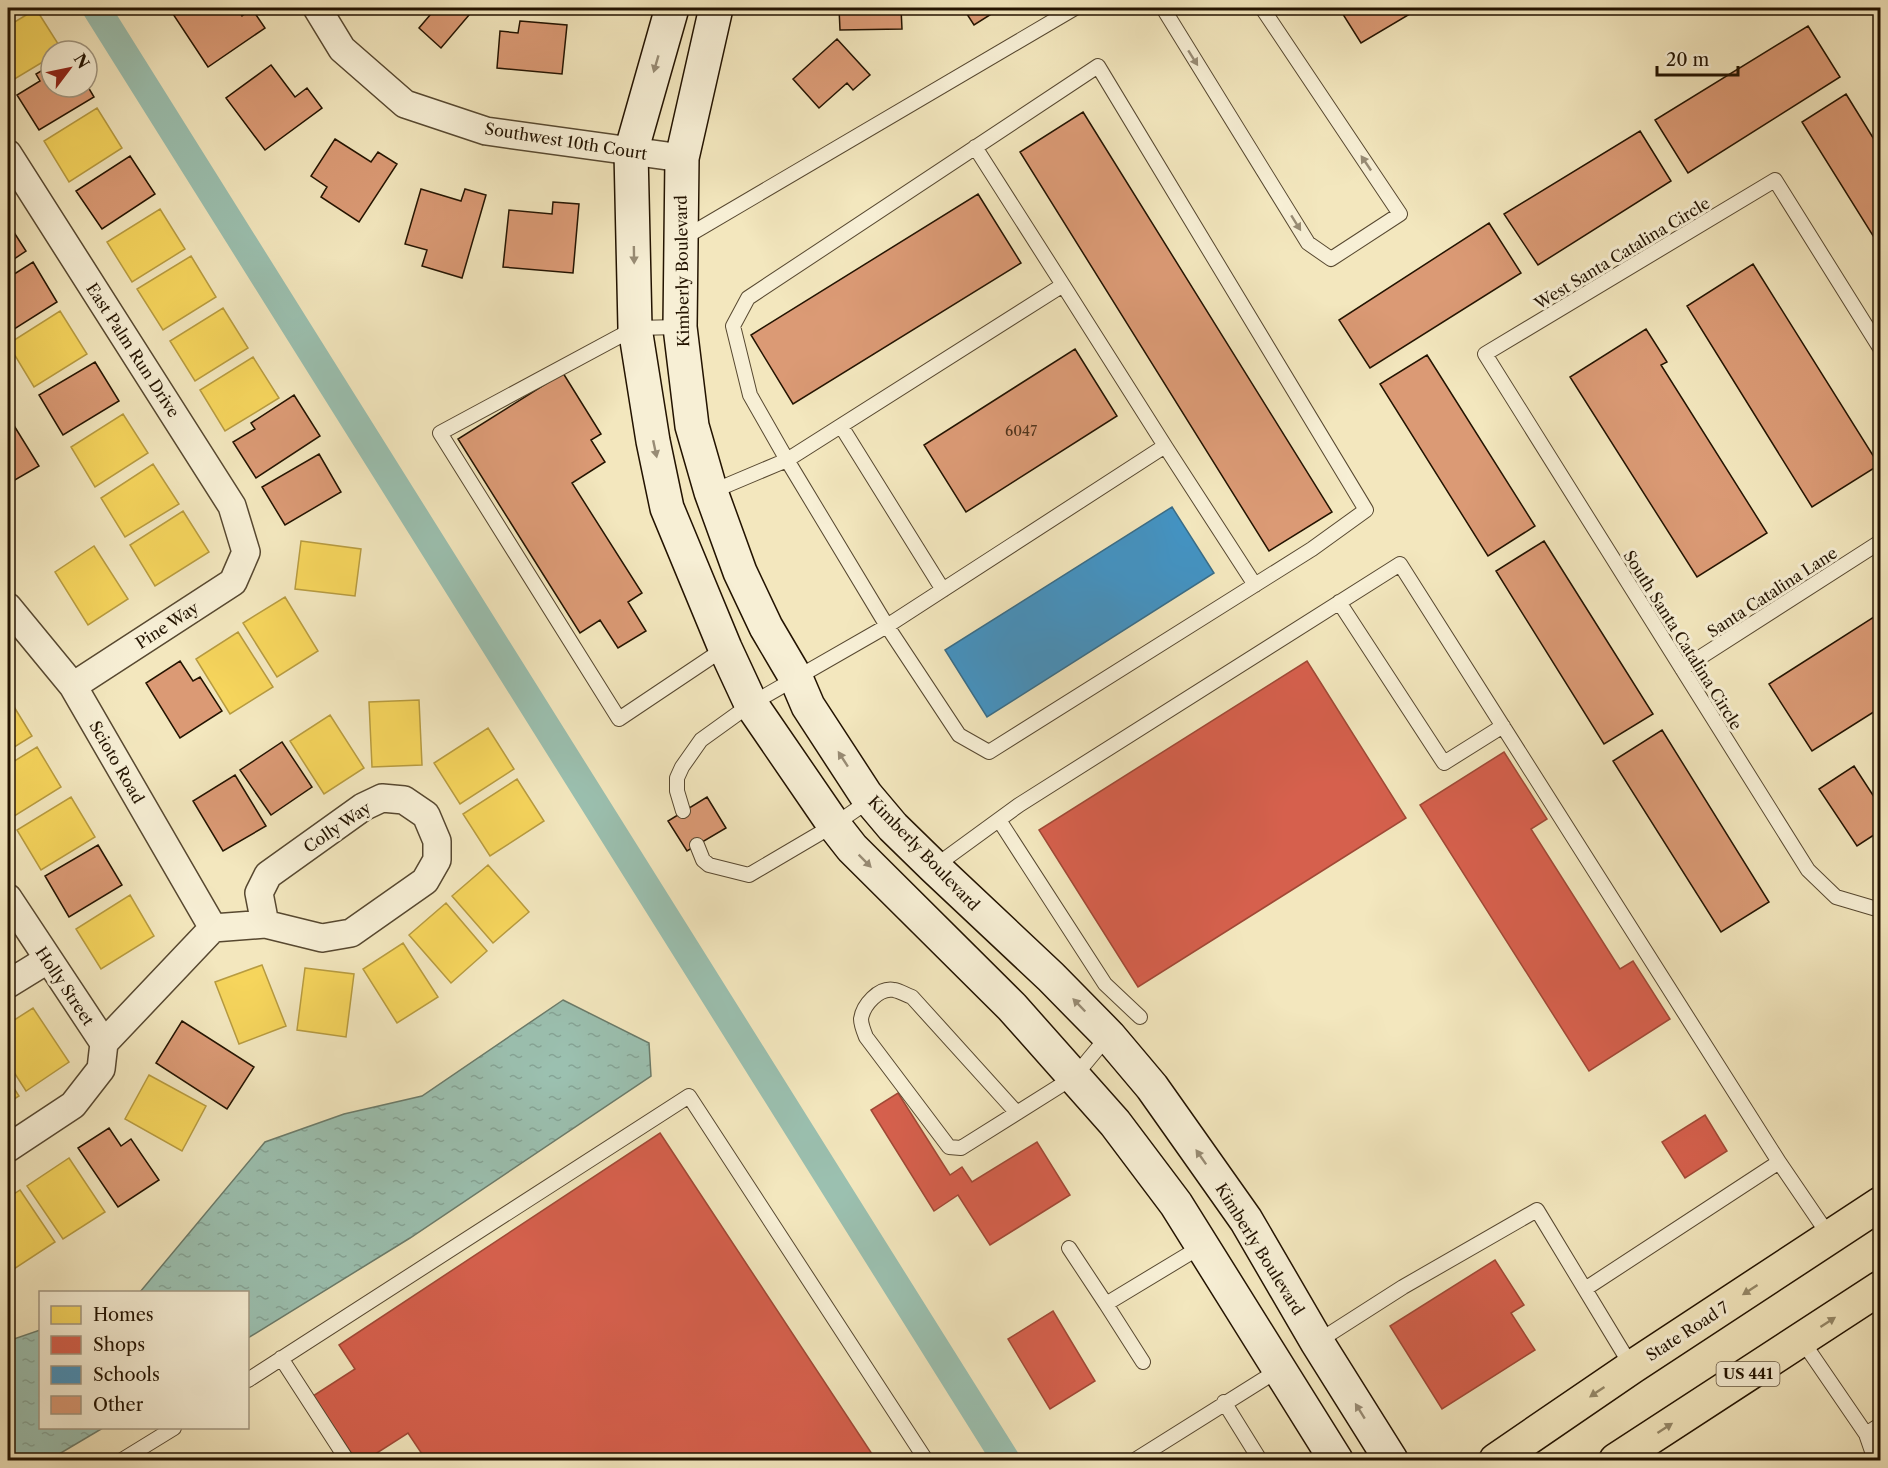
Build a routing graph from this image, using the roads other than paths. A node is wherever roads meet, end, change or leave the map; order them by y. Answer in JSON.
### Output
{"nodes":[{"id":1,"x":317,"y":8,"type":"edge"},
{"id":2,"x":672,"y":8,"type":"edge"},
{"id":3,"x":716,"y":8,"type":"edge"},
{"id":4,"x":1075,"y":8,"type":"edge"},
{"id":5,"x":1163,"y":8,"type":"edge"},
{"id":6,"x":1262,"y":8,"type":"edge"},
{"id":7,"x":975,"y":147,"type":"junction"},
{"id":8,"x":632,"y":152,"type":"junction"},
{"id":9,"x":8,"y":154,"type":"edge"},
{"id":10,"x":682,"y":158,"type":"junction"},
{"id":11,"x":680,"y":240,"type":"junction"},
{"id":12,"x":1063,"y":285,"type":"junction"},
{"id":13,"x":680,"y":327,"type":"junction"},
{"id":14,"x":635,"y":328,"type":"junction"},
{"id":15,"x":1881,"y":348,"type":"edge"},
{"id":16,"x":1485,"y":354,"type":"joint"},
{"id":17,"x":841,"y":426,"type":"junction"},
{"id":18,"x":1165,"y":446,"type":"junction"},
{"id":19,"x":787,"y":460,"type":"junction"},
{"id":20,"x":711,"y":492,"type":"junction"},
{"id":21,"x":1881,"y":542,"type":"edge"},
{"id":22,"x":246,"y":552,"type":"joint"},
{"id":23,"x":1255,"y":585,"type":"junction"},
{"id":24,"x":943,"y":590,"type":"junction"},
{"id":25,"x":1339,"y":603,"type":"junction"},
{"id":26,"x":8,"y":607,"type":"edge"},
{"id":27,"x":887,"y":626,"type":"junction"},
{"id":28,"x":725,"y":648,"type":"junction"},
{"id":29,"x":1682,"y":669,"type":"junction"},
{"id":30,"x":796,"y":678,"type":"junction"},
{"id":31,"x":73,"y":687,"type":"junction"},
{"id":32,"x":751,"y":704,"type":"junction"},
{"id":33,"x":1503,"y":726,"type":"junction"},
{"id":34,"x":870,"y":800,"type":"junction"},
{"id":35,"x":683,"y":812,"type":"dead end"},
{"id":36,"x":999,"y":820,"type":"junction"},
{"id":37,"x":834,"y":825,"type":"junction"},
{"id":38,"x":697,"y":845,"type":"dead end"},
{"id":39,"x":934,"y":867,"type":"junction"},
{"id":40,"x":8,"y":898,"type":"edge"},
{"id":41,"x":1881,"y":910,"type":"edge"},
{"id":42,"x":265,"y":924,"type":"junction"},
{"id":43,"x":213,"y":928,"type":"junction"},
{"id":44,"x":47,"y":960,"type":"junction"},
{"id":45,"x":8,"y":984,"type":"edge"},
{"id":46,"x":1140,"y":1017,"type":"dead end"},
{"id":47,"x":1108,"y":1036,"type":"junction"},
{"id":48,"x":104,"y":1043,"type":"junction"},
{"id":49,"x":1074,"y":1077,"type":"junction"},
{"id":50,"x":1017,"y":1113,"type":"junction"},
{"id":51,"x":8,"y":1148,"type":"edge"},
{"id":52,"x":1779,"y":1162,"type":"junction"},
{"id":53,"x":1881,"y":1204,"type":"edge"},
{"id":54,"x":1830,"y":1237,"type":"junction"},
{"id":55,"x":1202,"y":1246,"type":"junction"},
{"id":56,"x":1069,"y":1248,"type":"dead end"},
{"id":57,"x":1881,"y":1288,"type":"edge"},
{"id":58,"x":1585,"y":1289,"type":"junction"},
{"id":59,"x":1106,"y":1304,"type":"junction"},
{"id":60,"x":1801,"y":1339,"type":"junction"},
{"id":61,"x":1317,"y":1342,"type":"junction"},
{"id":62,"x":281,"y":1358,"type":"junction"},
{"id":63,"x":1143,"y":1362,"type":"dead end"},
{"id":64,"x":1632,"y":1367,"type":"junction"},
{"id":65,"x":1280,"y":1369,"type":"junction"},
{"id":66,"x":249,"y":1379,"type":"edge"},
{"id":67,"x":1224,"y":1402,"type":"junction"},
{"id":68,"x":1881,"y":1425,"type":"edge"},
{"id":69,"x":172,"y":1429,"type":"edge"},
{"id":70,"x":1866,"y":1434,"type":"junction"},
{"id":71,"x":122,"y":1461,"type":"edge"},
{"id":72,"x":347,"y":1461,"type":"edge"},
{"id":73,"x":926,"y":1461,"type":"edge"},
{"id":74,"x":1135,"y":1461,"type":"edge"},
{"id":75,"x":1260,"y":1461,"type":"edge"},
{"id":76,"x":1336,"y":1461,"type":"edge"},
{"id":77,"x":1391,"y":1461,"type":"edge"},
{"id":78,"x":1496,"y":1461,"type":"edge"},
{"id":79,"x":1616,"y":1461,"type":"edge"},
{"id":80,"x":1875,"y":1461,"type":"edge"}],
"edges":[{"from":1,"to":8,"type":"street","name":"Southwest 10th Court"},
{"from":2,"to":8,"type":"street","one_way":true},
{"from":3,"to":10,"type":"street","name":"Kimberly Boulevard"},
{"from":4,"to":11,"type":"lane"},
{"from":5,"to":6,"type":"lane","one_way":true},
{"from":7,"to":12,"type":"lane"},
{"from":7,"to":19,"type":"lane"},
{"from":7,"to":23,"type":"lane"},
{"from":8,"to":10,"type":"street","name":"Southwest 10th Court"},
{"from":8,"to":14,"type":"street","one_way":true},
{"from":9,"to":22,"type":"street","name":"East Palm Run Drive"},
{"from":10,"to":11,"type":"street","name":"Kimberly Boulevard"},
{"from":11,"to":13,"type":"street","name":"Kimberly Boulevard"},
{"from":12,"to":17,"type":"lane"},
{"from":12,"to":18,"type":"lane"},
{"from":13,"to":14,"type":"lane"},
{"from":13,"to":20,"type":"street","name":"Kimberly Boulevard"},
{"from":14,"to":28,"type":"street","one_way":true},
{"from":14,"to":28,"type":"lane"},
{"from":15,"to":16,"type":"lane","name":"West Santa Catalina Circle"},
{"from":16,"to":29,"type":"lane","name":"South Santa Catalina Circle"},
{"from":17,"to":19,"type":"lane"},
{"from":17,"to":24,"type":"lane"},
{"from":18,"to":23,"type":"lane"},
{"from":18,"to":24,"type":"lane"},
{"from":19,"to":20,"type":"lane"},
{"from":19,"to":27,"type":"lane"},
{"from":20,"to":30,"type":"street","name":"Kimberly Boulevard"},
{"from":21,"to":29,"type":"lane","name":"Santa Catalina Lane"},
{"from":22,"to":31,"type":"street","name":"Pine Way"},
{"from":23,"to":27,"type":"lane"},
{"from":24,"to":27,"type":"lane"},
{"from":25,"to":33,"type":"lane"},
{"from":25,"to":33,"type":"lane"},
{"from":25,"to":36,"type":"lane"},
{"from":26,"to":31,"type":"street","name":"Scioto Road"},
{"from":27,"to":30,"type":"lane"},
{"from":28,"to":32,"type":"street"},
{"from":29,"to":41,"type":"lane","name":"South Santa Catalina Circle"},
{"from":30,"to":32,"type":"lane"},
{"from":34,"to":30,"type":"street","name":"Kimberly Boulevard","one_way":true},
{"from":31,"to":43,"type":"street","name":"Scioto Road"},
{"from":32,"to":35,"type":"lane"},
{"from":32,"to":37,"type":"street"},
{"from":33,"to":52,"type":"lane"},
{"from":34,"to":37,"type":"lane"},
{"from":34,"to":39,"type":"street","name":"Kimberly Boulevard"},
{"from":36,"to":39,"type":"lane"},
{"from":36,"to":46,"type":"lane"},
{"from":37,"to":38,"type":"lane"},
{"from":37,"to":49,"type":"street","one_way":true},
{"from":47,"to":39,"type":"street","name":"Kimberly Boulevard","one_way":true},
{"from":40,"to":44,"type":"street","name":"Holly Street"},
{"from":42,"to":42,"type":"street","name":"Colly Way"},
{"from":42,"to":43,"type":"street","name":"Colly Way"},
{"from":43,"to":48,"type":"street"},
{"from":44,"to":45,"type":"street"},
{"from":44,"to":48,"type":"street","name":"Holly Street"},
{"from":47,"to":49,"type":"lane"},
{"from":61,"to":47,"type":"street","name":"Kimberly Boulevard","one_way":true},
{"from":48,"to":51,"type":"street"},
{"from":49,"to":50,"type":"lane"},
{"from":49,"to":55,"type":"street"},
{"from":50,"to":50,"type":"lane"},
{"from":52,"to":54,"type":"lane"},
{"from":52,"to":58,"type":"lane"},
{"from":53,"to":54,"type":"main road","name":"State Road 7"},
{"from":54,"to":64,"type":"main road","name":"State Road 7","one_way":true},
{"from":55,"to":59,"type":"lane"},
{"from":55,"to":65,"type":"street"},
{"from":56,"to":59,"type":"lane"},
{"from":60,"to":57,"type":"main road","number":"US 441","one_way":true},
{"from":58,"to":61,"type":"lane"},
{"from":58,"to":64,"type":"lane"},
{"from":59,"to":63,"type":"lane"},
{"from":60,"to":70,"type":"lane"},
{"from":79,"to":60,"type":"main road","number":"US 441","one_way":true},
{"from":77,"to":61,"type":"street","name":"Kimberly Boulevard","one_way":true},
{"from":62,"to":66,"type":"lane"},
{"from":62,"to":72,"type":"lane"},
{"from":62,"to":73,"type":"lane"},
{"from":64,"to":78,"type":"main road","name":"State Road 7","one_way":true},
{"from":65,"to":67,"type":"lane"},
{"from":65,"to":76,"type":"street"},
{"from":67,"to":74,"type":"lane"},
{"from":67,"to":75,"type":"lane"},
{"from":68,"to":70,"type":"lane"},
{"from":69,"to":71,"type":"lane"},
{"from":70,"to":80,"type":"lane"}]}
